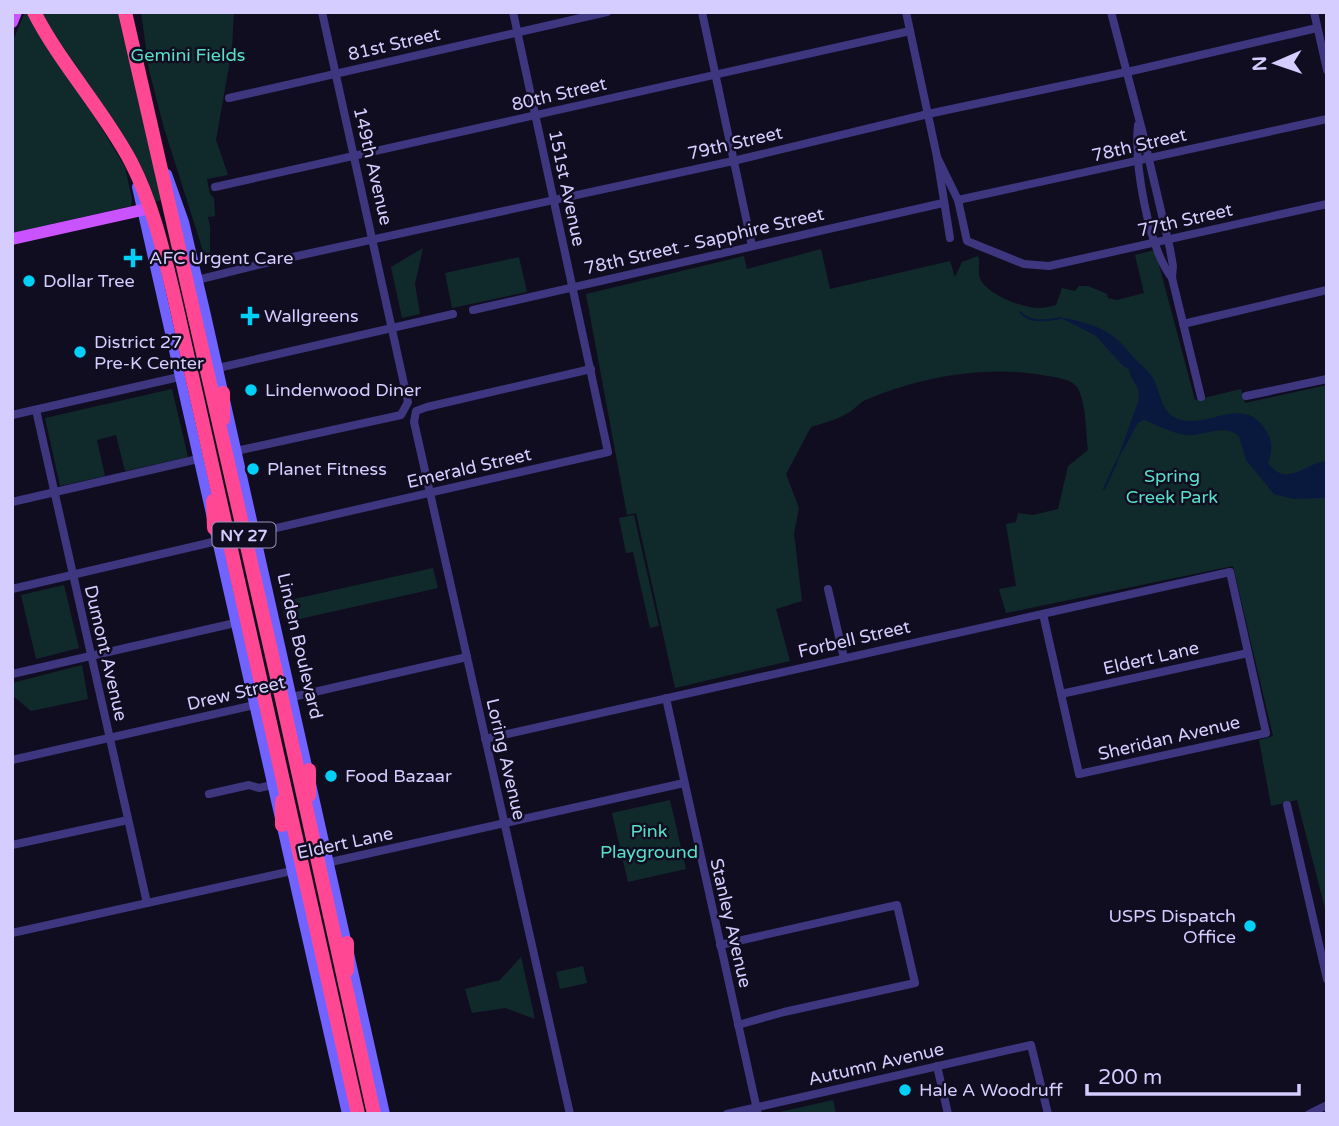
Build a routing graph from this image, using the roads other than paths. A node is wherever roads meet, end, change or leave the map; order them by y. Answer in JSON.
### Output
{"nodes":[{"id":1,"x":16,"y":12,"type":"edge"},
{"id":2,"x":34,"y":12,"type":"edge"},
{"id":3,"x":125,"y":12,"type":"edge"},
{"id":4,"x":322,"y":12,"type":"edge"},
{"id":5,"x":513,"y":12,"type":"edge"},
{"id":6,"x":607,"y":12,"type":"edge"},
{"id":7,"x":702,"y":12,"type":"edge"},
{"id":8,"x":906,"y":12,"type":"edge"},
{"id":9,"x":1111,"y":12,"type":"edge"},
{"id":10,"x":1314,"y":12,"type":"edge"},
{"id":11,"x":12,"y":22,"type":"edge"},
{"id":12,"x":1317,"y":28,"type":"junction"},
{"id":13,"x":910,"y":31,"type":"junction"},
{"id":14,"x":518,"y":33,"type":"junction"},
{"id":15,"x":1327,"y":70,"type":"edge"},
{"id":16,"x":1126,"y":72,"type":"junction"},
{"id":17,"x":336,"y":74,"type":"junction"},
{"id":18,"x":715,"y":75,"type":"junction"},
{"id":19,"x":229,"y":98,"type":"dead end"},
{"id":20,"x":928,"y":114,"type":"junction"},
{"id":21,"x":535,"y":116,"type":"junction"},
{"id":22,"x":1327,"y":119,"type":"edge"},
{"id":23,"x":1139,"y":122,"type":"junction"},
{"id":24,"x":354,"y":156,"type":"junction"},
{"id":25,"x":937,"y":157,"type":"junction"},
{"id":26,"x":1149,"y":158,"type":"junction"},
{"id":27,"x":733,"y":161,"type":"junction"},
{"id":28,"x":1137,"y":162,"type":"junction"},
{"id":29,"x":215,"y":187,"type":"dead end"},
{"id":30,"x":553,"y":200,"type":"junction"},
{"id":31,"x":958,"y":200,"type":"junction"},
{"id":32,"x":943,"y":203,"type":"junction"},
{"id":33,"x":1327,"y":204,"type":"edge"},
{"id":34,"x":146,"y":209,"type":"junction"},
{"id":35,"x":950,"y":238,"type":"dead end"},
{"id":36,"x":12,"y":239,"type":"edge"},
{"id":37,"x":1167,"y":240,"type":"junction"},
{"id":38,"x":373,"y":241,"type":"junction"},
{"id":39,"x":1156,"y":243,"type":"junction"},
{"id":40,"x":752,"y":246,"type":"junction"},
{"id":41,"x":1172,"y":278,"type":"junction"},
{"id":42,"x":179,"y":286,"type":"junction"},
{"id":43,"x":572,"y":287,"type":"junction"},
{"id":44,"x":1327,"y":290,"type":"edge"},
{"id":45,"x":472,"y":310,"type":"dead end"},
{"id":46,"x":453,"y":314,"type":"dead end"},
{"id":47,"x":1183,"y":324,"type":"junction"},
{"id":48,"x":392,"y":326,"type":"junction"},
{"id":49,"x":218,"y":368,"type":"junction"},
{"id":50,"x":591,"y":369,"type":"junction"},
{"id":51,"x":180,"y":377,"type":"junction"},
{"id":52,"x":1327,"y":379,"type":"edge"},
{"id":53,"x":223,"y":393,"type":"junction"},
{"id":54,"x":1246,"y":396,"type":"dead end"},
{"id":55,"x":1200,"y":397,"type":"dead end"},
{"id":56,"x":36,"y":410,"type":"junction"},
{"id":57,"x":12,"y":415,"type":"edge"},
{"id":58,"x":222,"y":441,"type":"junction"},
{"id":59,"x":236,"y":451,"type":"junction"},
{"id":60,"x":198,"y":459,"type":"junction"},
{"id":61,"x":212,"y":469,"type":"junction"},
{"id":62,"x":54,"y":493,"type":"junction"},
{"id":63,"x":430,"y":494,"type":"junction"},
{"id":64,"x":12,"y":502,"type":"edge"},
{"id":65,"x":215,"y":535,"type":"junction"},
{"id":66,"x":250,"y":536,"type":"junction"},
{"id":67,"x":73,"y":575,"type":"junction"},
{"id":68,"x":12,"y":589,"type":"edge"},
{"id":69,"x":828,"y":589,"type":"dead end"},
{"id":70,"x":268,"y":591,"type":"joint"},
{"id":71,"x":1043,"y":614,"type":"junction"},
{"id":72,"x":235,"y":623,"type":"junction"},
{"id":73,"x":1248,"y":653,"type":"junction"},
{"id":74,"x":91,"y":656,"type":"junction"},
{"id":75,"x":467,"y":657,"type":"junction"},
{"id":76,"x":844,"y":658,"type":"junction"},
{"id":77,"x":12,"y":674,"type":"edge"},
{"id":78,"x":1061,"y":694,"type":"junction"},
{"id":79,"x":287,"y":698,"type":"junction"},
{"id":80,"x":666,"y":698,"type":"junction"},
{"id":81,"x":259,"y":704,"type":"junction"},
{"id":82,"x":110,"y":738,"type":"junction"},
{"id":83,"x":485,"y":738,"type":"junction"},
{"id":84,"x":12,"y":760,"type":"edge"},
{"id":85,"x":309,"y":770,"type":"junction"},
{"id":86,"x":277,"y":780,"type":"junction"},
{"id":87,"x":684,"y":783,"type":"junction"},
{"id":88,"x":209,"y":794,"type":"dead end"},
{"id":89,"x":1287,"y":805,"type":"dead end"},
{"id":90,"x":128,"y":820,"type":"junction"},
{"id":91,"x":308,"y":821,"type":"junction"},
{"id":92,"x":504,"y":824,"type":"junction"},
{"id":93,"x":282,"y":825,"type":"joint"},
{"id":94,"x":12,"y":845,"type":"edge"},
{"id":95,"x":311,"y":867,"type":"junction"},
{"id":96,"x":146,"y":903,"type":"junction"},
{"id":97,"x":12,"y":933,"type":"edge"},
{"id":98,"x":347,"y":943,"type":"junction"},
{"id":99,"x":720,"y":945,"type":"junction"},
{"id":100,"x":1327,"y":979,"type":"edge"},
{"id":101,"x":317,"y":980,"type":"junction"},
{"id":102,"x":347,"y":996,"type":"junction"},
{"id":103,"x":338,"y":1024,"type":"junction"},
{"id":104,"x":738,"y":1025,"type":"junction"},
{"id":105,"x":937,"y":1066,"type":"junction"},
{"id":106,"x":1327,"y":1105,"type":"edge"},
{"id":107,"x":757,"y":1110,"type":"edge"},
{"id":108,"x":374,"y":1111,"type":"edge"},
{"id":109,"x":347,"y":1113,"type":"edge"},
{"id":110,"x":385,"y":1114,"type":"edge"},
{"id":111,"x":570,"y":1114,"type":"edge"},
{"id":112,"x":727,"y":1114,"type":"edge"},
{"id":113,"x":948,"y":1114,"type":"edge"},
{"id":114,"x":1048,"y":1114,"type":"edge"},
{"id":115,"x":1309,"y":1114,"type":"edge"}],
"edges":[{"from":1,"to":11,"type":"main road"},
{"from":2,"to":34,"type":"highway","name":"Linden Boulevard","number":"NY 27"},
{"from":3,"to":42,"type":"highway","name":"Linden Boulevard","number":"NY 27"},
{"from":4,"to":17,"type":"street","name":"149th Avenue"},
{"from":5,"to":14,"type":"street","name":"151st Avenue"},
{"from":6,"to":14,"type":"street","name":"81st Street"},
{"from":7,"to":18,"type":"street"},
{"from":8,"to":13,"type":"street"},
{"from":9,"to":16,"type":"street"},
{"from":10,"to":12,"type":"street"},
{"from":12,"to":15,"type":"street"},
{"from":12,"to":16,"type":"street","name":"79th Street"},
{"from":13,"to":18,"type":"street","name":"80th Street"},
{"from":13,"to":20,"type":"street"},
{"from":14,"to":17,"type":"street","name":"81st Street"},
{"from":14,"to":21,"type":"street","name":"151st Avenue"},
{"from":16,"to":20,"type":"street","name":"79th Street"},
{"from":16,"to":23,"type":"street"},
{"from":17,"to":19,"type":"street","name":"81st Street"},
{"from":17,"to":24,"type":"street","name":"149th Avenue"},
{"from":18,"to":21,"type":"street","name":"80th Street"},
{"from":18,"to":27,"type":"street"},
{"from":20,"to":25,"type":"street"},
{"from":20,"to":27,"type":"street","name":"79th Street"},
{"from":21,"to":24,"type":"street","name":"80th Street"},
{"from":21,"to":30,"type":"street","name":"151st Avenue"},
{"from":22,"to":26,"type":"street","name":"78th Street"},
{"from":23,"to":26,"type":"street"},
{"from":23,"to":28,"type":"street"},
{"from":24,"to":29,"type":"street","name":"80th Street"},
{"from":24,"to":38,"type":"street","name":"149th Avenue"},
{"from":25,"to":31,"type":"street"},
{"from":25,"to":32,"type":"street"},
{"from":26,"to":28,"type":"street","name":"78th Street"},
{"from":26,"to":37,"type":"street"},
{"from":27,"to":30,"type":"street","name":"79th Street"},
{"from":27,"to":40,"type":"street"},
{"from":28,"to":31,"type":"street","name":"78th Street"},
{"from":28,"to":39,"type":"street"},
{"from":30,"to":38,"type":"street","name":"79th Street"},
{"from":30,"to":43,"type":"street","name":"151st Avenue"},
{"from":31,"to":39,"type":"street","name":"77th Street"},
{"from":32,"to":35,"type":"street"},
{"from":32,"to":40,"type":"street","name":"78th Street - Sapphire Street"},
{"from":33,"to":37,"type":"street","name":"77th Street"},
{"from":34,"to":36,"type":"main road"},
{"from":34,"to":42,"type":"highway","name":"Linden Boulevard","number":"NY 27"},
{"from":37,"to":39,"type":"street","name":"77th Street"},
{"from":37,"to":41,"type":"street"},
{"from":38,"to":42,"type":"street","name":"79th Street"},
{"from":38,"to":48,"type":"street","name":"149th Avenue"},
{"from":39,"to":41,"type":"street"},
{"from":40,"to":43,"type":"street","name":"78th Street - Sapphire Street"},
{"from":41,"to":47,"type":"street"},
{"from":42,"to":49,"type":"street","name":"Linden Boulevard"},
{"from":42,"to":51,"type":"street","name":"Linden Boulevard"},
{"from":42,"to":58,"type":"highway","name":"Linden Boulevard","number":"NY 27"},
{"from":42,"to":61,"type":"highway","name":"Linden Boulevard","number":"NY 27"},
{"from":43,"to":45,"type":"street","name":"78th Street - Sapphire Street"},
{"from":43,"to":50,"type":"street"},
{"from":44,"to":47,"type":"street"},
{"from":46,"to":48,"type":"street"},
{"from":47,"to":55,"type":"street"},
{"from":48,"to":49,"type":"street"},
{"from":48,"to":59,"type":"street"},
{"from":49,"to":53,"type":"street","name":"Linden Boulevard"},
{"from":50,"to":63,"type":"street","name":"Loring Avenue"},
{"from":50,"to":63,"type":"street","name":"Emerald Street"},
{"from":51,"to":56,"type":"street"},
{"from":51,"to":60,"type":"street","name":"Linden Boulevard"},
{"from":52,"to":54,"type":"street"},
{"from":53,"to":58,"type":"highway"},
{"from":53,"to":59,"type":"street","name":"Linden Boulevard"},
{"from":56,"to":57,"type":"street"},
{"from":56,"to":62,"type":"street","name":"Dumont Avenue"},
{"from":58,"to":66,"type":"highway","name":"Linden Boulevard","number":"NY 27"},
{"from":59,"to":66,"type":"street","name":"Linden Boulevard"},
{"from":60,"to":62,"type":"street"},
{"from":60,"to":65,"type":"street","name":"Linden Boulevard"},
{"from":61,"to":65,"type":"highway"},
{"from":61,"to":81,"type":"highway","name":"Linden Boulevard","number":"NY 27"},
{"from":62,"to":64,"type":"street"},
{"from":62,"to":67,"type":"street","name":"Dumont Avenue"},
{"from":63,"to":66,"type":"street","name":"Emerald Street"},
{"from":63,"to":75,"type":"street","name":"Loring Avenue"},
{"from":65,"to":67,"type":"street"},
{"from":65,"to":72,"type":"street","name":"Linden Boulevard"},
{"from":66,"to":70,"type":"highway"},
{"from":66,"to":79,"type":"highway","name":"Linden Boulevard","number":"NY 27"},
{"from":67,"to":68,"type":"street"},
{"from":67,"to":74,"type":"street","name":"Dumont Avenue"},
{"from":69,"to":76,"type":"street"},
{"from":70,"to":79,"type":"street","name":"Linden Boulevard"},
{"from":71,"to":73,"type":"street","name":"Forbell Street"},
{"from":71,"to":76,"type":"street","name":"Forbell Street"},
{"from":71,"to":78,"type":"street"},
{"from":72,"to":74,"type":"street"},
{"from":72,"to":81,"type":"street","name":"Linden Boulevard"},
{"from":73,"to":78,"type":"street","name":"Eldert Lane"},
{"from":73,"to":78,"type":"street","name":"Sheridan Avenue"},
{"from":74,"to":77,"type":"street"},
{"from":74,"to":82,"type":"street","name":"Dumont Avenue"},
{"from":75,"to":79,"type":"street","name":"Drew Street"},
{"from":75,"to":83,"type":"street","name":"Loring Avenue"},
{"from":76,"to":80,"type":"street","name":"Forbell Street"},
{"from":79,"to":81,"type":"street","name":"Drew Street"},
{"from":79,"to":85,"type":"street","name":"Linden Boulevard"},
{"from":79,"to":91,"type":"highway","name":"Linden Boulevard","number":"NY 27"},
{"from":80,"to":83,"type":"street","name":"Forbell Street"},
{"from":80,"to":87,"type":"street","name":"Stanley Avenue"},
{"from":81,"to":82,"type":"street","name":"Drew Street"},
{"from":81,"to":86,"type":"highway","name":"Linden Boulevard","number":"NY 27"},
{"from":82,"to":84,"type":"street","name":"Drew Street"},
{"from":82,"to":90,"type":"street","name":"Dumont Avenue"},
{"from":83,"to":92,"type":"street","name":"Loring Avenue"},
{"from":85,"to":91,"type":"highway"},
{"from":85,"to":95,"type":"street","name":"Linden Boulevard"},
{"from":86,"to":88,"type":"street"},
{"from":86,"to":93,"type":"highway"},
{"from":86,"to":95,"type":"highway","name":"Linden Boulevard","number":"NY 27"},
{"from":87,"to":92,"type":"street","name":"Eldert Lane"},
{"from":87,"to":99,"type":"street","name":"Stanley Avenue"},
{"from":89,"to":100,"type":"street"},
{"from":90,"to":94,"type":"street"},
{"from":90,"to":96,"type":"street","name":"Dumont Avenue"},
{"from":91,"to":95,"type":"highway","name":"Linden Boulevard","number":"NY 27"},
{"from":92,"to":95,"type":"street","name":"Eldert Lane"},
{"from":92,"to":111,"type":"street","name":"Loring Avenue"},
{"from":93,"to":95,"type":"street","name":"Linden Boulevard"},
{"from":95,"to":96,"type":"street","name":"Eldert Lane"},
{"from":95,"to":98,"type":"street","name":"Linden Boulevard"},
{"from":95,"to":101,"type":"street","name":"Linden Boulevard"},
{"from":95,"to":102,"type":"highway","name":"Linden Boulevard","number":"NY 27"},
{"from":95,"to":103,"type":"highway","name":"Linden Boulevard","number":"NY 27"},
{"from":96,"to":97,"type":"street","name":"Eldert Lane"},
{"from":98,"to":102,"type":"highway"},
{"from":98,"to":110,"type":"street","name":"Linden Boulevard"},
{"from":99,"to":104,"type":"street","name":"Stanley Avenue"},
{"from":99,"to":104,"type":"street"},
{"from":101,"to":103,"type":"highway"},
{"from":101,"to":109,"type":"street","name":"Linden Boulevard"},
{"from":102,"to":108,"type":"highway","name":"Linden Boulevard","number":"NY 27"},
{"from":103,"to":109,"type":"highway","name":"Linden Boulevard","number":"NY 27"},
{"from":104,"to":107,"type":"street","name":"Stanley Avenue"},
{"from":105,"to":107,"type":"street","name":"Autumn Avenue"},
{"from":105,"to":113,"type":"street"},
{"from":105,"to":114,"type":"street","name":"Autumn Avenue"},
{"from":106,"to":115,"type":"street"},
{"from":107,"to":112,"type":"street","name":"Autumn Avenue"}]}
